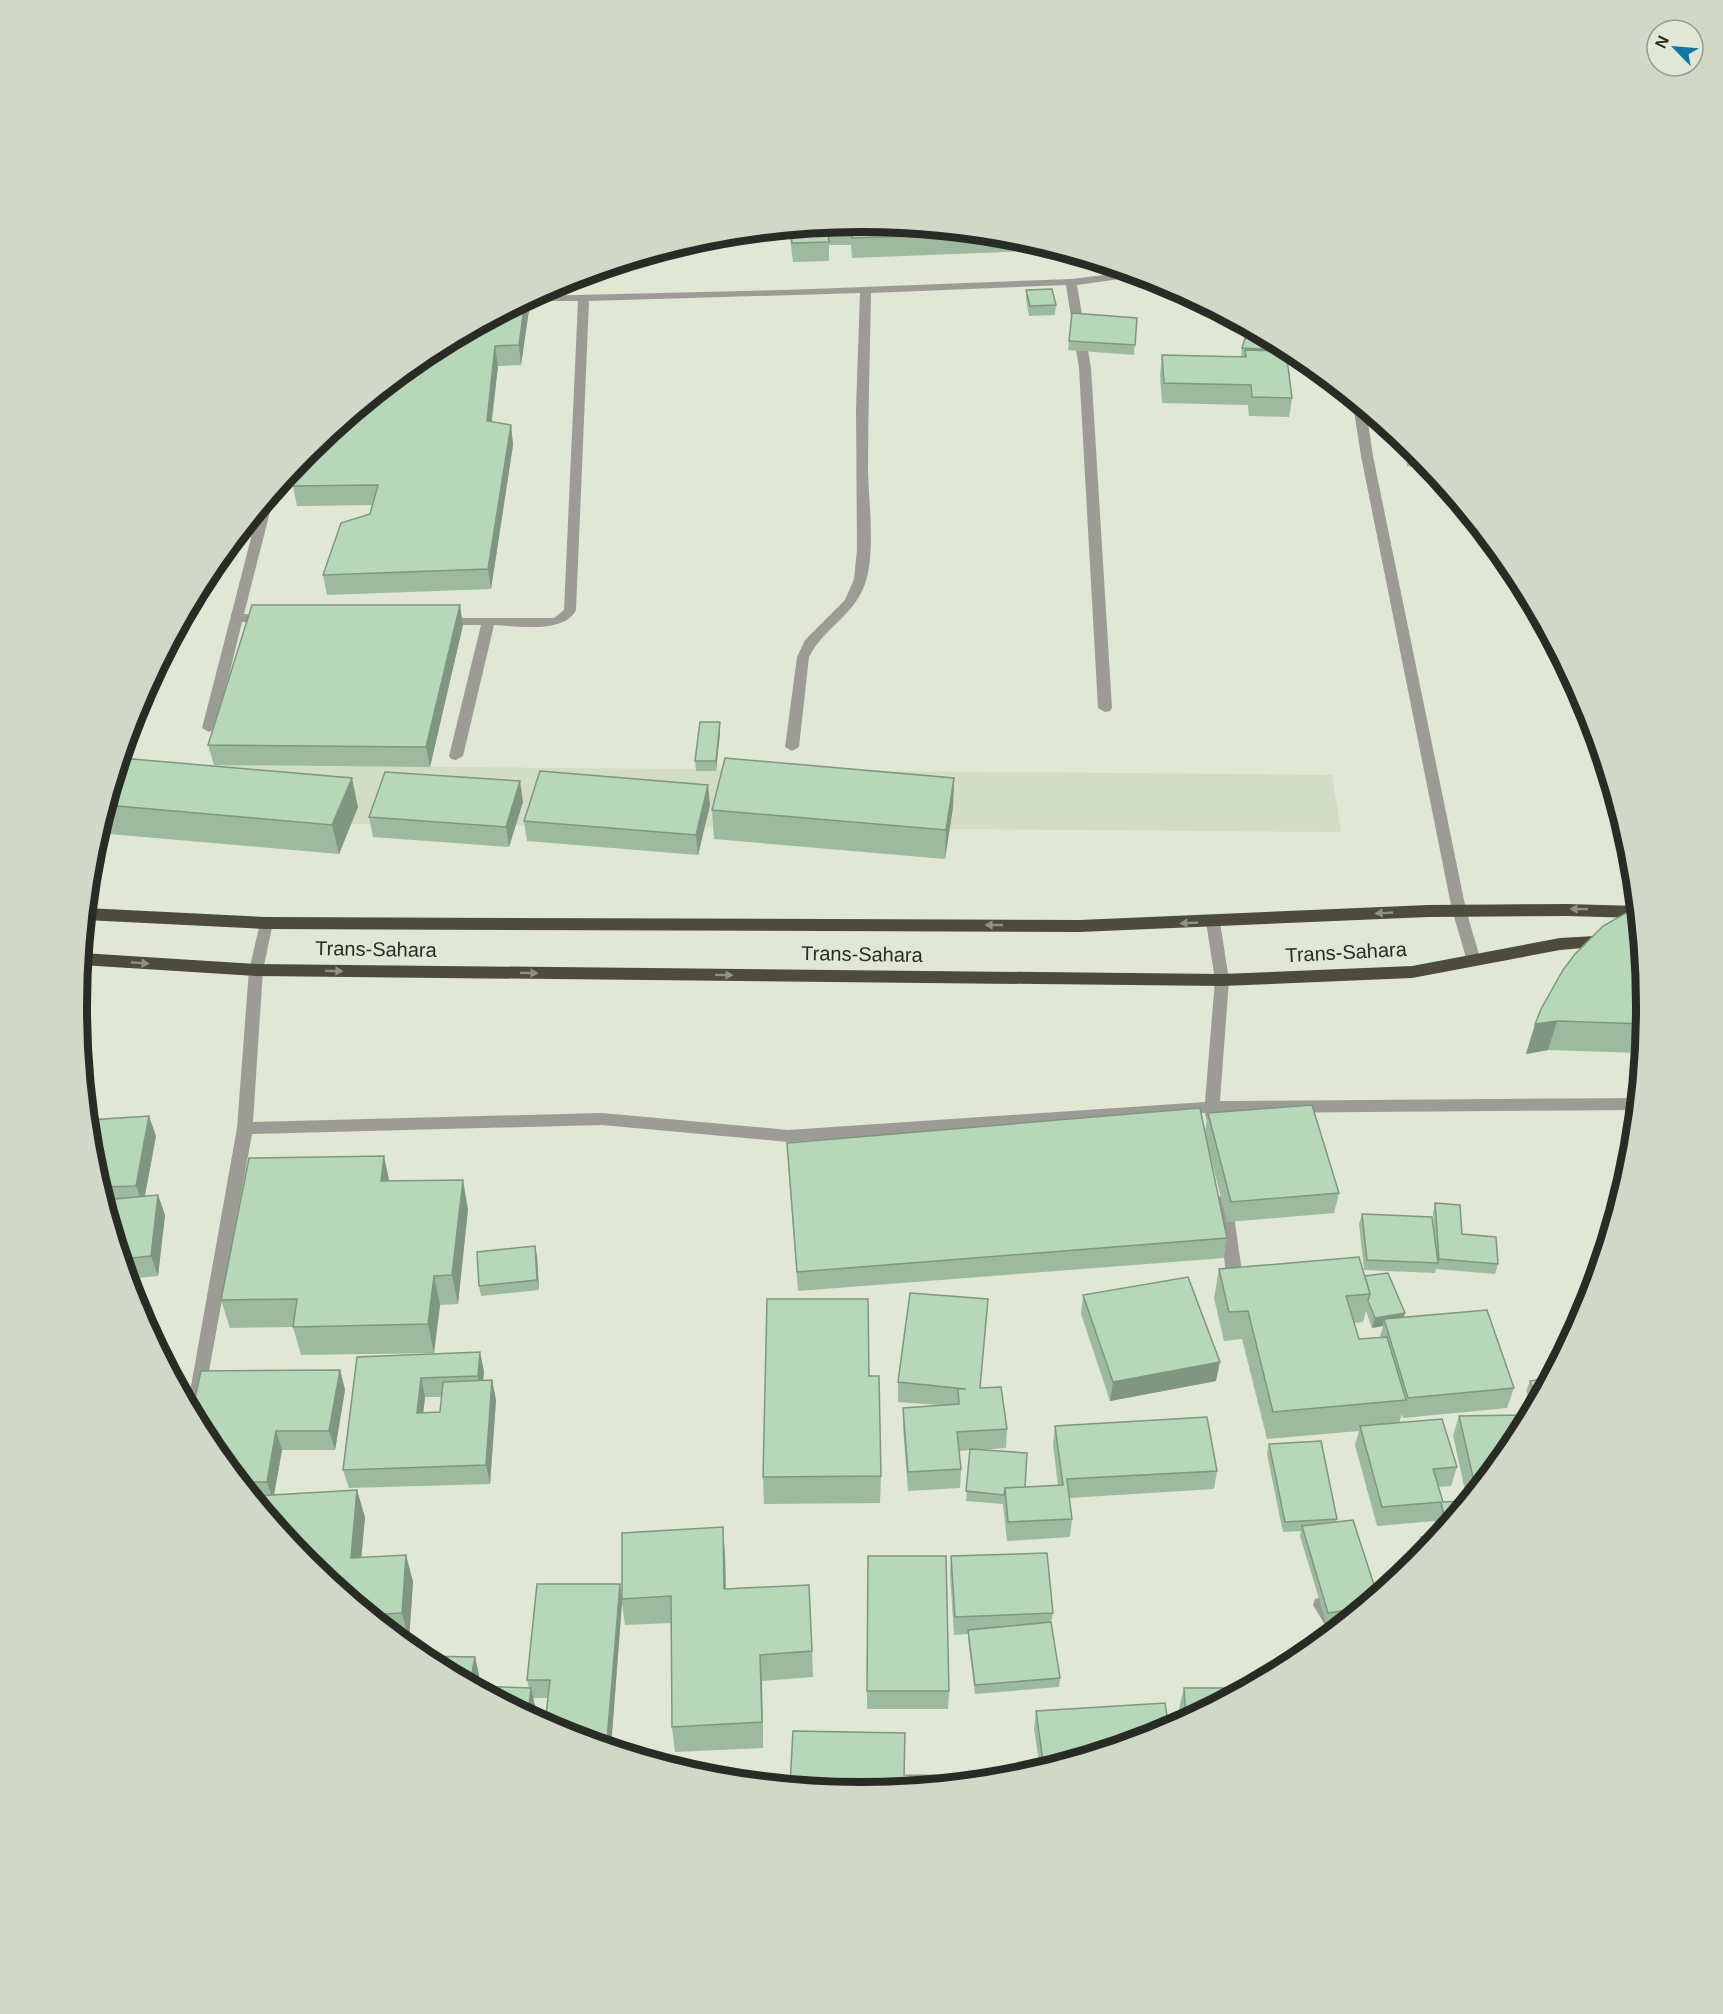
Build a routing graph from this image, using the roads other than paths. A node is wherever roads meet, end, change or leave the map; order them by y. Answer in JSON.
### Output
{"nodes":[{"id":1,"x":1117,"y":277,"type":"edge"},
{"id":2,"x":1071,"y":282,"type":"junction"},
{"id":3,"x":866,"y":290,"type":"junction"},
{"id":4,"x":584,"y":298,"type":"junction"},
{"id":5,"x":548,"y":299,"type":"edge"},
{"id":6,"x":1361,"y":416,"type":"edge"},
{"id":7,"x":263,"y":516,"type":"edge"},
{"id":8,"x":238,"y":618,"type":"junction"},
{"id":9,"x":286,"y":619,"type":"edge"},
{"id":10,"x":428,"y":621,"type":"edge"},
{"id":11,"x":488,"y":622,"type":"junction"},
{"id":12,"x":1105,"y":708,"type":"dead end"},
{"id":13,"x":209,"y":728,"type":"dead end"},
{"id":14,"x":792,"y":747,"type":"dead end"},
{"id":15,"x":456,"y":756,"type":"dead end"},
{"id":16,"x":1459,"y":910,"type":"junction"},
{"id":17,"x":1630,"y":912,"type":"edge"},
{"id":18,"x":93,"y":914,"type":"edge"},
{"id":19,"x":266,"y":922,"type":"junction"},
{"id":20,"x":1213,"y":922,"type":"junction"},
{"id":21,"x":1630,"y":941,"type":"edge"},
{"id":22,"x":89,"y":959,"type":"edge"},
{"id":23,"x":1474,"y":961,"type":"junction"},
{"id":24,"x":256,"y":970,"type":"junction"},
{"id":25,"x":1222,"y":980,"type":"junction"},
{"id":26,"x":1629,"y":1104,"type":"edge"},
{"id":27,"x":1212,"y":1107,"type":"junction"},
{"id":28,"x":245,"y":1128,"type":"junction"},
{"id":29,"x":1215,"y":1130,"type":"edge"},
{"id":30,"x":1223,"y":1187,"type":"edge"},
{"id":31,"x":1238,"y":1302,"type":"edge"},
{"id":32,"x":196,"y":1403,"type":"edge"},
{"id":33,"x":1316,"y":1585,"type":"edge"},
{"id":34,"x":1332,"y":1622,"type":"edge"}],
"edges":[{"from":1,"to":2,"type":"street"},
{"from":2,"to":3,"type":"street"},
{"from":2,"to":12,"type":"street"},
{"from":3,"to":4,"type":"street"},
{"from":3,"to":14,"type":"street"},
{"from":4,"to":5,"type":"street"},
{"from":4,"to":11,"type":"street"},
{"from":6,"to":16,"type":"street"},
{"from":7,"to":8,"type":"street"},
{"from":8,"to":9,"type":"street"},
{"from":8,"to":13,"type":"street"},
{"from":10,"to":11,"type":"street"},
{"from":11,"to":15,"type":"street"},
{"from":17,"to":16,"type":"highway","name":"Trans-Sahara","one_way":true},
{"from":16,"to":20,"type":"highway","name":"Trans-Sahara","one_way":true},
{"from":16,"to":23,"type":"street"},
{"from":18,"to":19,"type":"highway","name":"Trans-Sahara"},
{"from":20,"to":19,"type":"highway","name":"Trans-Sahara","one_way":true},
{"from":19,"to":24,"type":"street"},
{"from":20,"to":25,"type":"street"},
{"from":21,"to":23,"type":"highway","name":"Trans-Sahara"},
{"from":22,"to":24,"type":"highway","name":"Trans-Sahara","one_way":true},
{"from":23,"to":25,"type":"highway","name":"Trans-Sahara"},
{"from":24,"to":25,"type":"highway","name":"Trans-Sahara","one_way":true},
{"from":24,"to":28,"type":"street"},
{"from":25,"to":27,"type":"street"},
{"from":26,"to":27,"type":"street"},
{"from":27,"to":28,"type":"street"},
{"from":27,"to":29,"type":"street"},
{"from":28,"to":32,"type":"street"},
{"from":30,"to":31,"type":"street"},
{"from":33,"to":34,"type":"street"}]}
